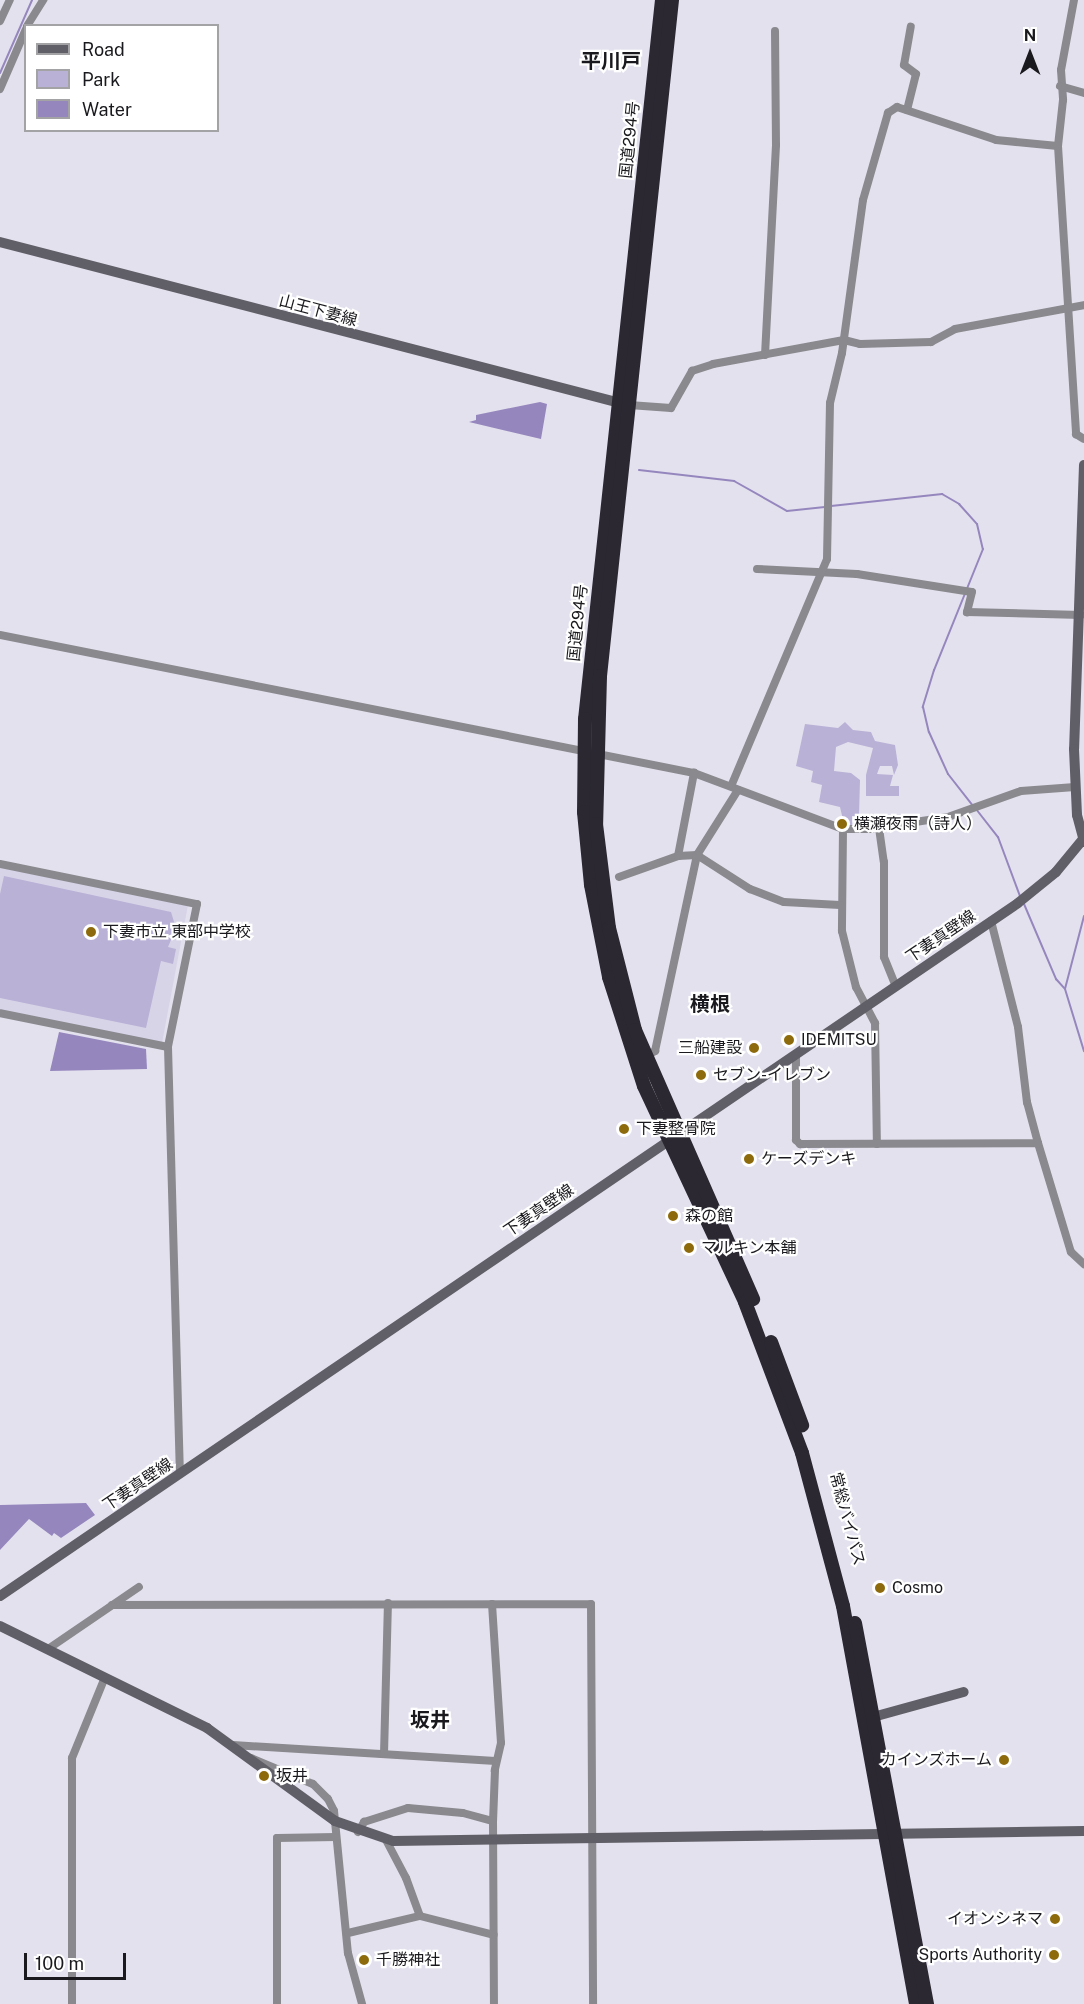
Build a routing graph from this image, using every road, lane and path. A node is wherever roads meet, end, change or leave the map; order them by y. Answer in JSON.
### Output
{"nodes":[{"id":1,"x":10,"y":0,"type":"edge"},
{"id":2,"x":43,"y":0,"type":"edge"},
{"id":3,"x":662,"y":0,"type":"edge"},
{"id":4,"x":672,"y":0,"type":"edge"},
{"id":5,"x":1074,"y":0,"type":"edge"},
{"id":6,"x":0,"y":21,"type":"edge"},
{"id":7,"x":28,"y":24,"type":"edge"},
{"id":8,"x":911,"y":27,"type":"dead end"},
{"id":9,"x":775,"y":31,"type":"dead end"},
{"id":10,"x":24,"y":32,"type":"edge"},
{"id":11,"x":1060,"y":86,"type":"junction"},
{"id":12,"x":0,"y":89,"type":"edge"},
{"id":13,"x":1084,"y":93,"type":"edge"},
{"id":14,"x":907,"y":110,"type":"junction"},
{"id":15,"x":1058,"y":146,"type":"junction"},
{"id":16,"x":0,"y":242,"type":"edge"},
{"id":17,"x":1084,"y":304,"type":"edge"},
{"id":18,"x":1067,"y":307,"type":"junction"},
{"id":19,"x":843,"y":340,"type":"junction"},
{"id":20,"x":765,"y":355,"type":"junction"},
{"id":21,"x":624,"y":404,"type":"junction"},
{"id":22,"x":1084,"y":439,"type":"edge"},
{"id":23,"x":1084,"y":465,"type":"edge"},
{"id":24,"x":1083,"y":560,"type":"edge"},
{"id":25,"x":757,"y":569,"type":"dead end"},
{"id":26,"x":822,"y":570,"type":"junction"},
{"id":27,"x":1081,"y":615,"type":"junction"},
{"id":28,"x":0,"y":635,"type":"edge"},
{"id":29,"x":1082,"y":636,"type":"edge"},
{"id":30,"x":1081,"y":686,"type":"edge"},
{"id":31,"x":589,"y":752,"type":"junction"},
{"id":32,"x":694,"y":773,"type":"junction"},
{"id":33,"x":735,"y":787,"type":"junction"},
{"id":34,"x":1075,"y":787,"type":"junction"},
{"id":35,"x":879,"y":828,"type":"junction"},
{"id":36,"x":843,"y":829,"type":"junction"},
{"id":37,"x":1084,"y":840,"type":"edge"},
{"id":38,"x":697,"y":855,"type":"junction"},
{"id":39,"x":678,"y":856,"type":"junction"},
{"id":40,"x":0,"y":864,"type":"edge"},
{"id":41,"x":619,"y":878,"type":"dead end"},
{"id":42,"x":840,"y":905,"type":"junction"},
{"id":43,"x":992,"y":921,"type":"junction"},
{"id":44,"x":896,"y":986,"type":"junction"},
{"id":45,"x":867,"y":1005,"type":"junction"},
{"id":46,"x":0,"y":1013,"type":"edge"},
{"id":47,"x":168,"y":1047,"type":"junction"},
{"id":48,"x":796,"y":1054,"type":"junction"},
{"id":49,"x":645,"y":1057,"type":"junction"},
{"id":50,"x":674,"y":1138,"type":"junction"},
{"id":51,"x":1038,"y":1143,"type":"junction"},
{"id":52,"x":877,"y":1144,"type":"junction"},
{"id":53,"x":711,"y":1231,"type":"joint"},
{"id":54,"x":1084,"y":1264,"type":"edge"},
{"id":55,"x":180,"y":1474,"type":"junction"},
{"id":56,"x":138,"y":1587,"type":"dead end"},
{"id":57,"x":0,"y":1596,"type":"edge"},
{"id":58,"x":388,"y":1603,"type":"junction"},
{"id":59,"x":492,"y":1604,"type":"junction"},
{"id":60,"x":112,"y":1605,"type":"junction"},
{"id":61,"x":0,"y":1626,"type":"edge"},
{"id":62,"x":48,"y":1649,"type":"junction"},
{"id":63,"x":105,"y":1677,"type":"junction"},
{"id":64,"x":964,"y":1692,"type":"dead end"},
{"id":65,"x":873,"y":1717,"type":"junction"},
{"id":66,"x":233,"y":1745,"type":"junction"},
{"id":67,"x":384,"y":1754,"type":"junction"},
{"id":68,"x":249,"y":1757,"type":"junction"},
{"id":69,"x":496,"y":1761,"type":"junction"},
{"id":70,"x":335,"y":1821,"type":"junction"},
{"id":71,"x":494,"y":1821,"type":"junction"},
{"id":72,"x":1084,"y":1831,"type":"edge"},
{"id":73,"x":358,"y":1832,"type":"junction"},
{"id":74,"x":889,"y":1834,"type":"junction"},
{"id":75,"x":336,"y":1837,"type":"junction"},
{"id":76,"x":386,"y":1840,"type":"junction"},
{"id":77,"x":593,"y":1841,"type":"junction"},
{"id":78,"x":495,"y":1842,"type":"junction"},
{"id":79,"x":420,"y":1917,"type":"junction"},
{"id":80,"x":348,"y":1933,"type":"junction"},
{"id":81,"x":494,"y":1935,"type":"junction"},
{"id":82,"x":72,"y":2004,"type":"edge"},
{"id":83,"x":277,"y":2004,"type":"edge"},
{"id":84,"x":362,"y":2004,"type":"edge"},
{"id":85,"x":494,"y":2004,"type":"edge"},
{"id":86,"x":594,"y":2004,"type":"edge"},
{"id":87,"x":916,"y":2004,"type":"edge"},
{"id":88,"x":927,"y":2004,"type":"edge"}],
"edges":[{"from":1,"to":6,"type":"street"},
{"from":2,"to":7,"type":"street"},
{"from":3,"to":21,"type":"highway","name":"国道294号"},
{"from":4,"to":21,"type":"highway","name":"国道294号"},
{"from":5,"to":11,"type":"street"},
{"from":8,"to":14,"type":"street"},
{"from":9,"to":20,"type":"street"},
{"from":10,"to":12,"type":"street"},
{"from":11,"to":13,"type":"street"},
{"from":11,"to":15,"type":"street"},
{"from":14,"to":15,"type":"street"},
{"from":14,"to":19,"type":"street"},
{"from":15,"to":18,"type":"street"},
{"from":16,"to":21,"type":"main road","name":"山王下妻線"},
{"from":17,"to":18,"type":"street"},
{"from":18,"to":19,"type":"street"},
{"from":18,"to":22,"type":"street"},
{"from":19,"to":20,"type":"street"},
{"from":19,"to":26,"type":"street"},
{"from":20,"to":21,"type":"street"},
{"from":21,"to":31,"type":"highway","name":"国道294号"},
{"from":23,"to":24,"type":"main road"},
{"from":24,"to":27,"type":"main road"},
{"from":25,"to":26,"type":"street"},
{"from":26,"to":27,"type":"street"},
{"from":26,"to":33,"type":"street"},
{"from":27,"to":29,"type":"main road"},
{"from":28,"to":31,"type":"street"},
{"from":29,"to":30,"type":"main road"},
{"from":30,"to":34,"type":"main road"},
{"from":31,"to":32,"type":"street"},
{"from":31,"to":49,"type":"highway","name":"国道294号"},
{"from":31,"to":50,"type":"highway","name":"国道294号"},
{"from":32,"to":33,"type":"street"},
{"from":32,"to":39,"type":"street"},
{"from":33,"to":36,"type":"street"},
{"from":33,"to":38,"type":"street"},
{"from":34,"to":35,"type":"street"},
{"from":34,"to":37,"type":"main road"},
{"from":35,"to":36,"type":"street"},
{"from":35,"to":44,"type":"street"},
{"from":36,"to":42,"type":"street"},
{"from":37,"to":43,"type":"main road","name":"下妻真壁線"},
{"from":38,"to":39,"type":"street"},
{"from":38,"to":42,"type":"street"},
{"from":38,"to":49,"type":"street"},
{"from":39,"to":41,"type":"street"},
{"from":40,"to":47,"type":"street"},
{"from":42,"to":45,"type":"street"},
{"from":43,"to":44,"type":"main road","name":"下妻真壁線"},
{"from":43,"to":51,"type":"street"},
{"from":44,"to":45,"type":"main road","name":"下妻真壁線"},
{"from":45,"to":48,"type":"main road","name":"下妻真壁線"},
{"from":45,"to":52,"type":"street"},
{"from":46,"to":47,"type":"street"},
{"from":47,"to":55,"type":"street"},
{"from":48,"to":50,"type":"main road","name":"下妻真壁線"},
{"from":48,"to":52,"type":"street"},
{"from":49,"to":50,"type":"highway","name":"国道294号"},
{"from":50,"to":53,"type":"highway","name":"国道294号"},
{"from":50,"to":55,"type":"main road","name":"下妻真壁線"},
{"from":50,"to":65,"type":"highway","name":"常総バイパス"},
{"from":51,"to":52,"type":"street"},
{"from":51,"to":54,"type":"street"},
{"from":53,"to":74,"type":"highway","name":"常総バイパス"},
{"from":55,"to":57,"type":"main road","name":"下妻真壁線"},
{"from":56,"to":60,"type":"street"},
{"from":58,"to":59,"type":"street"},
{"from":58,"to":60,"type":"street"},
{"from":58,"to":67,"type":"street"},
{"from":59,"to":69,"type":"street"},
{"from":59,"to":77,"type":"street"},
{"from":60,"to":62,"type":"street"},
{"from":61,"to":62,"type":"main road"},
{"from":62,"to":63,"type":"main road"},
{"from":63,"to":66,"type":"main road"},
{"from":63,"to":82,"type":"street"},
{"from":64,"to":65,"type":"main road"},
{"from":65,"to":74,"type":"highway","name":"常総バイパス"},
{"from":66,"to":67,"type":"street"},
{"from":66,"to":68,"type":"main road"},
{"from":67,"to":69,"type":"street"},
{"from":68,"to":70,"type":"main road"},
{"from":68,"to":70,"type":"street"},
{"from":69,"to":71,"type":"street"},
{"from":70,"to":73,"type":"main road"},
{"from":70,"to":75,"type":"street"},
{"from":71,"to":73,"type":"street"},
{"from":71,"to":78,"type":"street"},
{"from":72,"to":74,"type":"main road"},
{"from":73,"to":76,"type":"main road"},
{"from":74,"to":77,"type":"main road"},
{"from":74,"to":87,"type":"highway","name":"常総バイパス"},
{"from":74,"to":88,"type":"highway","name":"常総バイパス"},
{"from":75,"to":80,"type":"street"},
{"from":75,"to":83,"type":"street"},
{"from":76,"to":78,"type":"main road"},
{"from":76,"to":79,"type":"street"},
{"from":77,"to":78,"type":"main road"},
{"from":77,"to":86,"type":"street"},
{"from":78,"to":81,"type":"street"},
{"from":79,"to":80,"type":"street"},
{"from":79,"to":81,"type":"street"},
{"from":80,"to":84,"type":"street"},
{"from":81,"to":85,"type":"street"}]}
